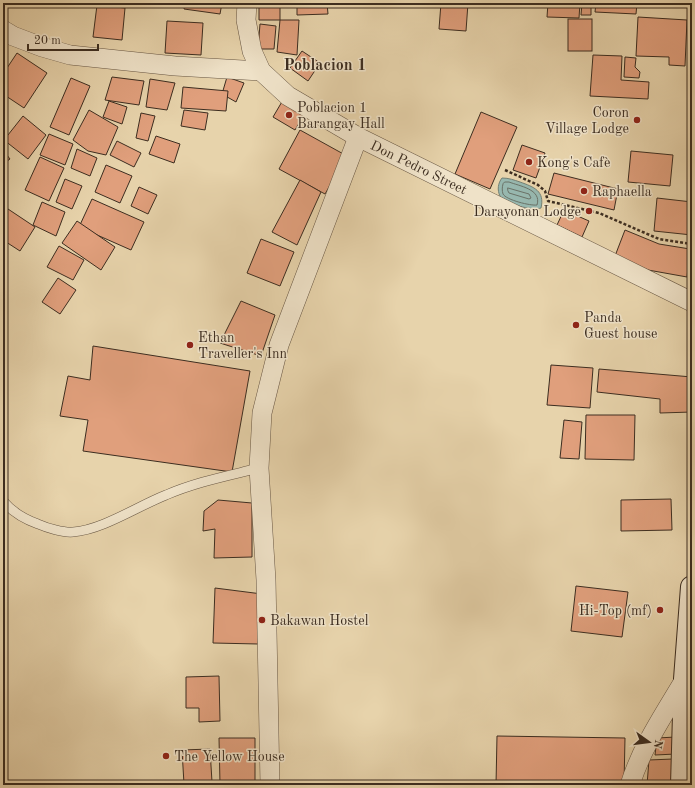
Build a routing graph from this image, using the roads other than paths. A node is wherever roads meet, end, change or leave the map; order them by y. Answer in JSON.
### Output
{"nodes":[{"id":1,"x":247,"y":3,"type":"edge"},
{"id":2,"x":3,"y":30,"type":"edge"},
{"id":3,"x":261,"y":71,"type":"junction"},
{"id":4,"x":358,"y":137,"type":"junction"},
{"id":5,"x":692,"y":302,"type":"edge"},
{"id":6,"x":259,"y":468,"type":"junction"},
{"id":7,"x":3,"y":501,"type":"edge"},
{"id":8,"x":692,"y":587,"type":"edge"},
{"id":9,"x":687,"y":688,"type":"edge"},
{"id":10,"x":270,"y":785,"type":"edge"},
{"id":11,"x":630,"y":785,"type":"edge"},
{"id":12,"x":682,"y":785,"type":"edge"}],
"edges":[{"from":1,"to":3,"type":"street","name":"Don Pedro Street"},
{"from":2,"to":3,"type":"street"},
{"from":3,"to":4,"type":"street","name":"Don Pedro Street"},
{"from":4,"to":5,"type":"street","name":"Don Pedro Street"},
{"from":4,"to":6,"type":"street"},
{"from":6,"to":7,"type":"lane"},
{"from":6,"to":10,"type":"street"},
{"from":8,"to":9,"type":"main road"},
{"from":9,"to":11,"type":"street"},
{"from":9,"to":12,"type":"main road"}]}
